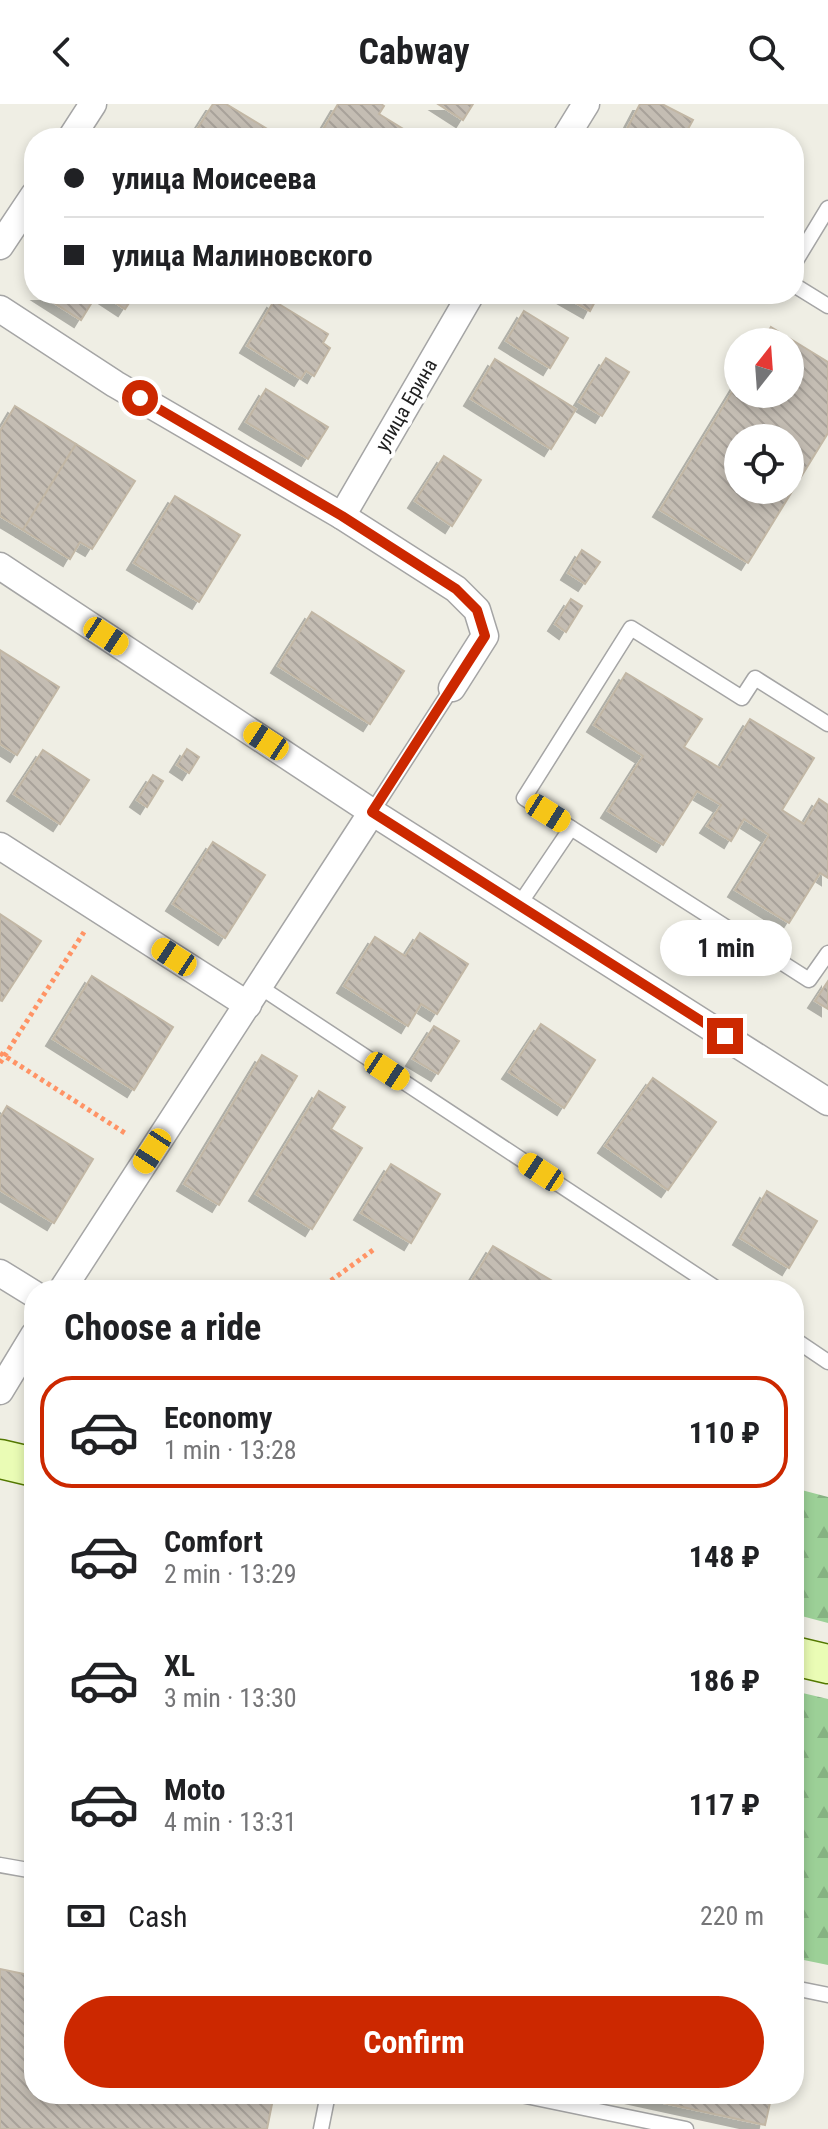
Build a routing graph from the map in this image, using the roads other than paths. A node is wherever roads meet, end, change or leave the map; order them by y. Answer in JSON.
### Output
{"nodes":[{"id":1,"x":93,"y":104,"type":"edge"},
{"id":2,"x":586,"y":104,"type":"edge"},
{"id":3,"x":77,"y":128,"type":"edge"},
{"id":4,"x":571,"y":128,"type":"edge"},
{"id":5,"x":828,"y":208,"type":"edge"},
{"id":6,"x":24,"y":210,"type":"edge"},
{"id":7,"x":0,"y":246,"type":"edge"},
{"id":8,"x":804,"y":248,"type":"edge"},
{"id":9,"x":804,"y":291,"type":"edge"},
{"id":10,"x":465,"y":304,"type":"edge"},
{"id":11,"x":828,"y":306,"type":"edge"},
{"id":12,"x":0,"y":309,"type":"edge"},
{"id":13,"x":342,"y":516,"type":"junction"},
{"id":14,"x":0,"y":566,"type":"edge"},
{"id":15,"x":452,"y":688,"type":"joint"},
{"id":16,"x":828,"y":724,"type":"edge"},
{"id":17,"x":372,"y":812,"type":"junction"},
{"id":18,"x":571,"y":828,"type":"junction"},
{"id":19,"x":0,"y":846,"type":"edge"},
{"id":20,"x":519,"y":905,"type":"junction"},
{"id":21,"x":828,"y":953,"type":"edge"},
{"id":22,"x":254,"y":996,"type":"junction"},
{"id":23,"x":828,"y":1102,"type":"edge"},
{"id":24,"x":0,"y":1273,"type":"edge"},
{"id":25,"x":68,"y":1280,"type":"edge"},
{"id":26,"x":703,"y":1280,"type":"edge"},
{"id":27,"x":24,"y":1288,"type":"edge"},
{"id":28,"x":804,"y":1346,"type":"edge"},
{"id":29,"x":24,"y":1351,"type":"edge"},
{"id":30,"x":828,"y":1362,"type":"edge"},
{"id":31,"x":0,"y":1391,"type":"edge"},
{"id":32,"x":0,"y":1459,"type":"edge"},
{"id":33,"x":24,"y":1465,"type":"edge"},
{"id":34,"x":804,"y":1658,"type":"edge"},
{"id":35,"x":828,"y":1664,"type":"edge"},
{"id":36,"x":0,"y":1865,"type":"edge"},
{"id":37,"x":24,"y":1869,"type":"edge"},
{"id":38,"x":804,"y":1990,"type":"edge"},
{"id":39,"x":828,"y":1995,"type":"edge"},
{"id":40,"x":326,"y":2104,"type":"edge"},
{"id":41,"x":565,"y":2104,"type":"edge"},
{"id":42,"x":321,"y":2129,"type":"edge"},
{"id":43,"x":686,"y":2129,"type":"edge"}],
"edges":[{"from":1,"to":3,"type":"street"},
{"from":2,"to":4,"type":"street"},
{"from":5,"to":8,"type":"lane"},
{"from":6,"to":7,"type":"street"},
{"from":9,"to":11,"type":"lane"},
{"from":10,"to":13,"type":"street","name":"улица Ерина"},
{"from":12,"to":13,"type":"street"},
{"from":13,"to":15,"type":"street"},
{"from":14,"to":17,"type":"street"},
{"from":15,"to":17,"type":"lane"},
{"from":16,"to":18,"type":"lane"},
{"from":17,"to":20,"type":"street"},
{"from":17,"to":22,"type":"street"},
{"from":18,"to":20,"type":"lane"},
{"from":18,"to":21,"type":"lane"},
{"from":19,"to":22,"type":"street"},
{"from":20,"to":23,"type":"street"},
{"from":22,"to":25,"type":"street"},
{"from":22,"to":26,"type":"lane"},
{"from":24,"to":27,"type":"street"},
{"from":28,"to":30,"type":"lane"},
{"from":29,"to":31,"type":"street"},
{"from":32,"to":33,"type":"main road"},
{"from":34,"to":35,"type":"main road"},
{"from":36,"to":37,"type":"lane"},
{"from":38,"to":39,"type":"lane"},
{"from":40,"to":42,"type":"lane"},
{"from":41,"to":43,"type":"lane"}]}
